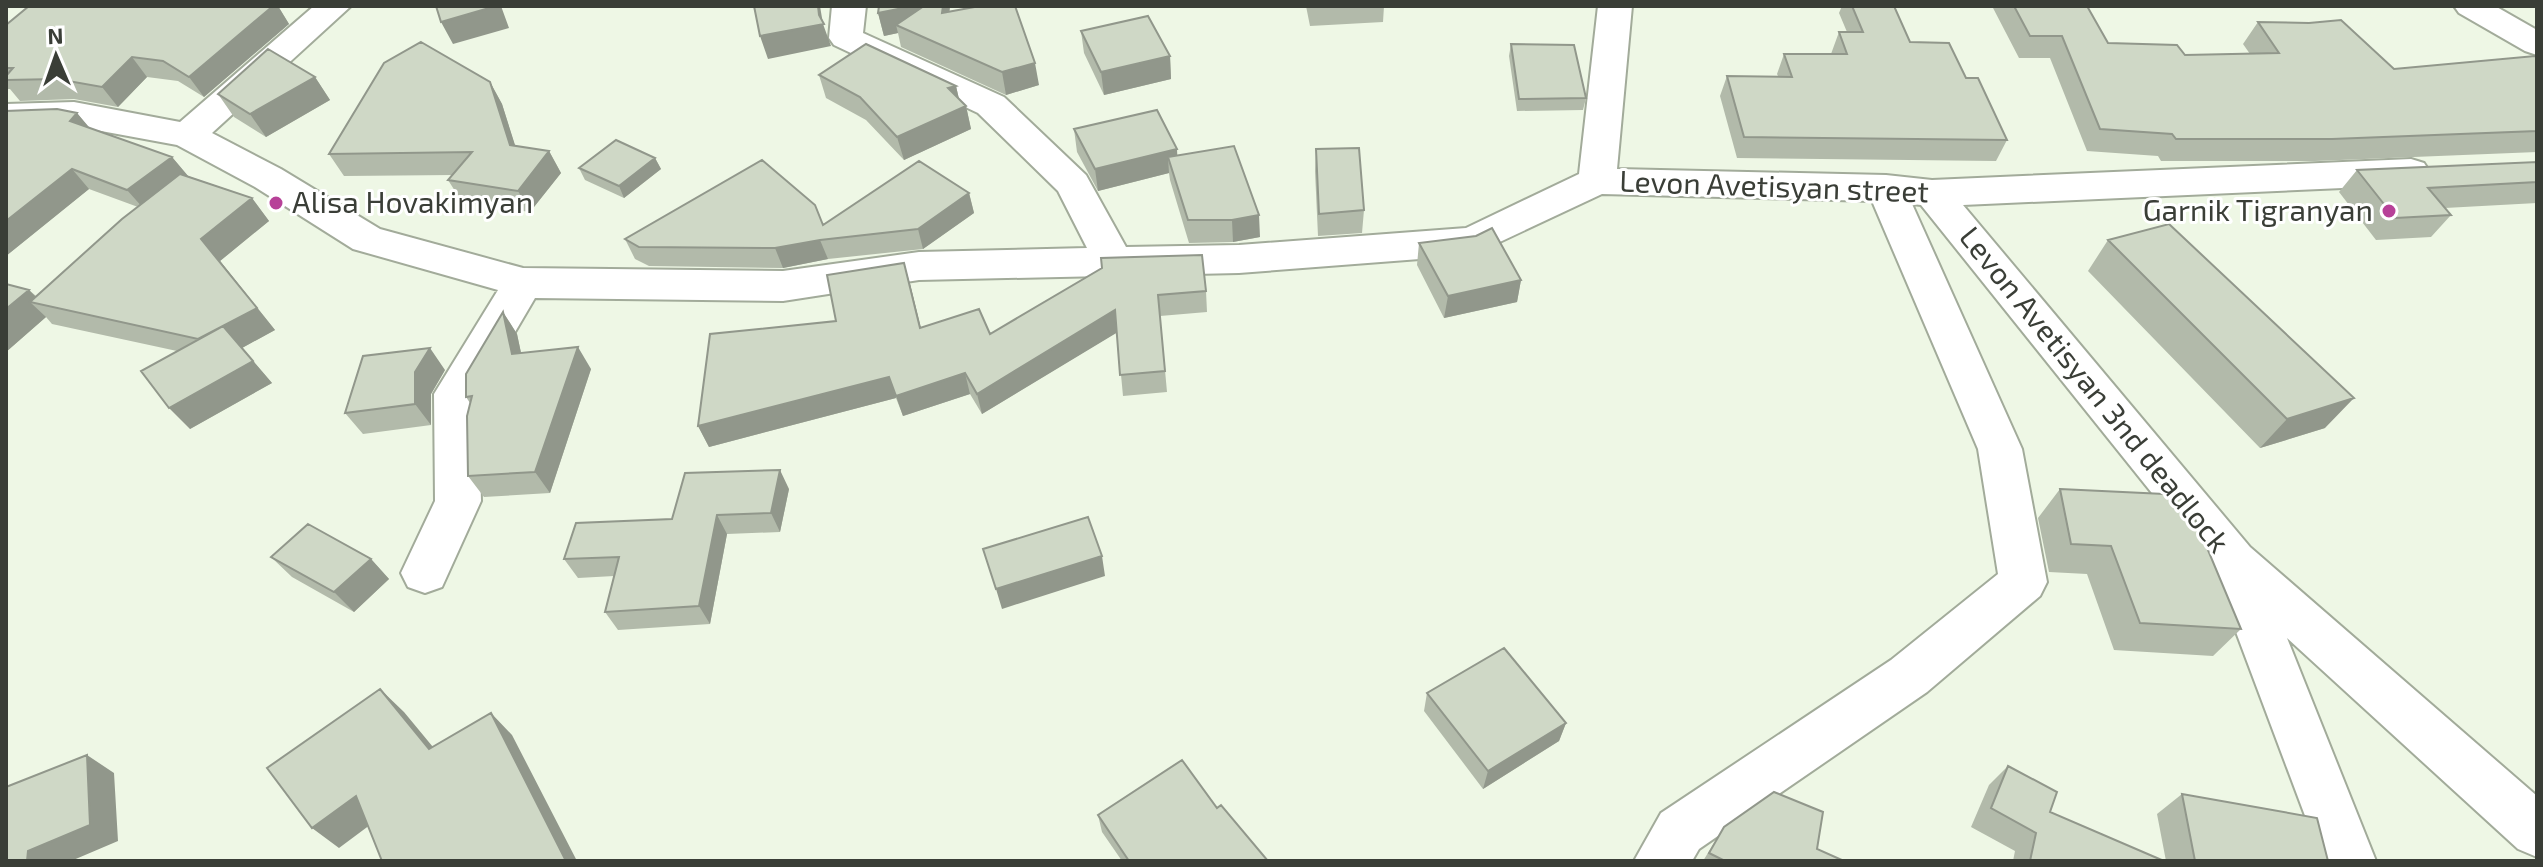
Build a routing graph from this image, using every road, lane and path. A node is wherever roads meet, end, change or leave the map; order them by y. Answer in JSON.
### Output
{"nodes":[{"id":1,"x":334,"y":6,"type":"edge"},
{"id":2,"x":849,"y":6,"type":"edge"},
{"id":3,"x":1615,"y":6,"type":"edge"},
{"id":4,"x":2471,"y":6,"type":"edge"},
{"id":5,"x":2537,"y":44,"type":"edge"},
{"id":6,"x":6,"y":116,"type":"edge"},
{"id":7,"x":187,"y":135,"type":"junction"},
{"id":8,"x":2442,"y":171,"type":"edge"},
{"id":9,"x":1597,"y":181,"type":"junction"},
{"id":10,"x":1886,"y":188,"type":"junction"},
{"id":11,"x":1932,"y":193,"type":"junction"},
{"id":12,"x":1113,"y":260,"type":"junction"},
{"id":13,"x":523,"y":283,"type":"junction"},
{"id":14,"x":2232,"y":558,"type":"junction"},
{"id":15,"x":425,"y":573,"type":"dead end"},
{"id":16,"x":2537,"y":831,"type":"edge"},
{"id":17,"x":1661,"y":861,"type":"edge"},
{"id":18,"x":2349,"y":861,"type":"edge"}],
"edges":[{"from":1,"to":7,"type":"street"},
{"from":2,"to":12,"type":"street"},
{"from":3,"to":9,"type":"street"},
{"from":4,"to":5,"type":"street"},
{"from":6,"to":7,"type":"street","name":"Levon Avetisyan street"},
{"from":7,"to":13,"type":"street","name":"Levon Avetisyan street"},
{"from":8,"to":11,"type":"street","name":"Levon Avetisyan street"},
{"from":9,"to":10,"type":"street","name":"Levon Avetisyan street"},
{"from":9,"to":12,"type":"street","name":"Levon Avetisyan street"},
{"from":10,"to":11,"type":"street","name":"Levon Avetisyan street"},
{"from":10,"to":17,"type":"street"},
{"from":11,"to":14,"type":"street","name":"Levon Avetisyan 3nd deadlock"},
{"from":12,"to":13,"type":"street","name":"Levon Avetisyan street"},
{"from":13,"to":15,"type":"street"},
{"from":14,"to":16,"type":"street"},
{"from":14,"to":18,"type":"street","name":"Levon Avetisyan 3nd deadlock"}]}
